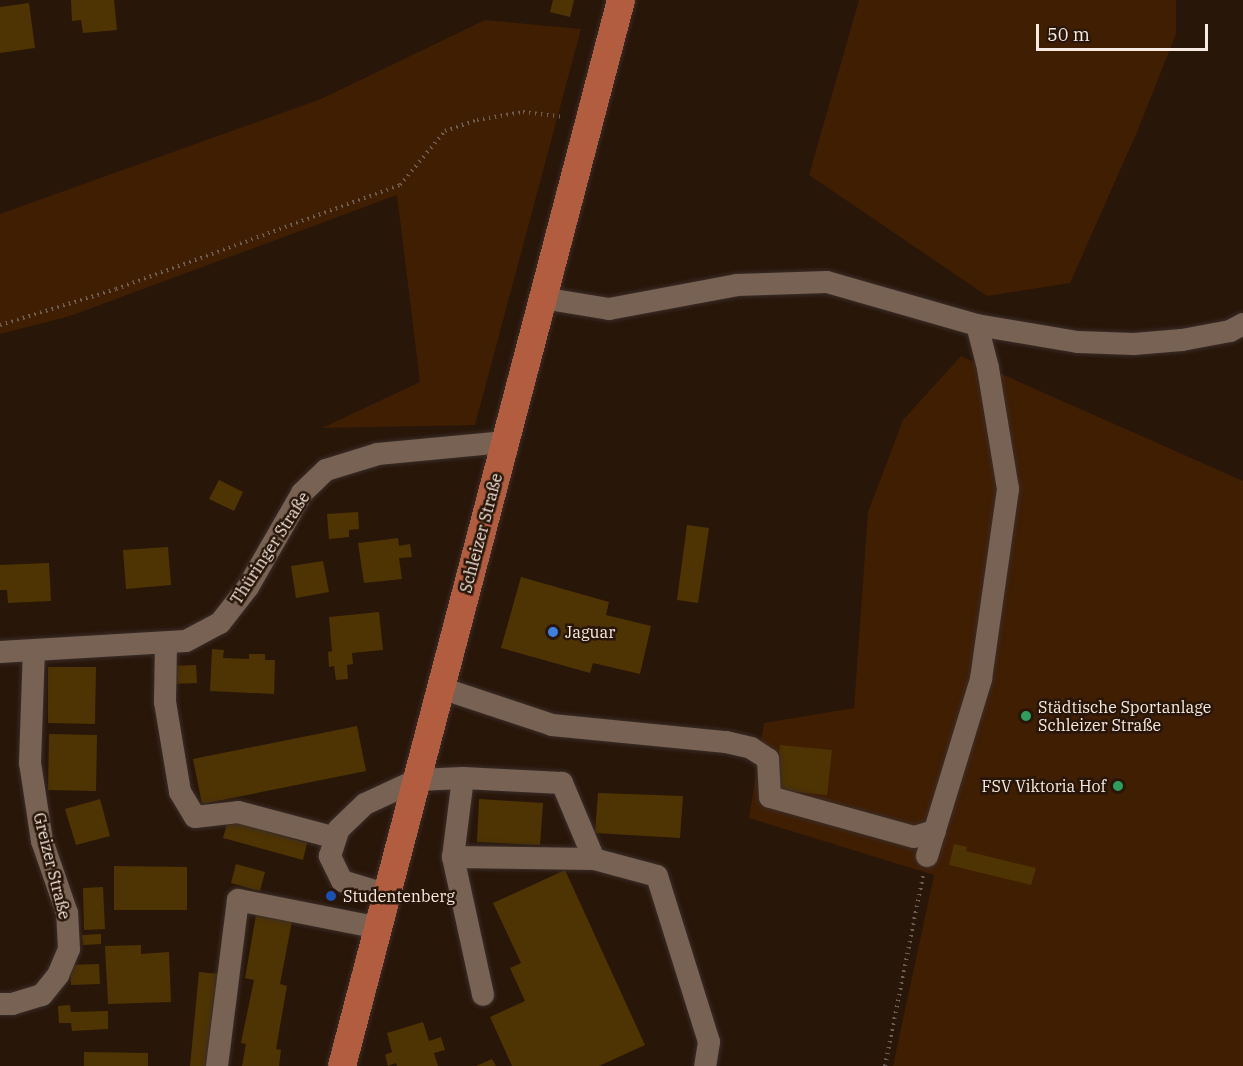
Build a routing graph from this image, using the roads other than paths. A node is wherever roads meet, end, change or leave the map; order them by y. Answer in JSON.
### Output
{"nodes":[{"id":1,"x":621,"y":0,"type":"edge"},
{"id":2,"x":542,"y":298,"type":"junction"},
{"id":3,"x":1243,"y":324,"type":"edge"},
{"id":4,"x":977,"y":325,"type":"junction"},
{"id":5,"x":505,"y":442,"type":"junction"},
{"id":6,"x":165,"y":643,"type":"junction"},
{"id":7,"x":34,"y":651,"type":"junction"},
{"id":8,"x":0,"y":652,"type":"edge"},
{"id":9,"x":441,"y":688,"type":"junction"},
{"id":10,"x":463,"y":778,"type":"junction"},
{"id":11,"x":417,"y":780,"type":"junction"},
{"id":12,"x":935,"y":831,"type":"junction"},
{"id":13,"x":336,"y":837,"type":"junction"},
{"id":14,"x":927,"y":856,"type":"road end"},
{"id":15,"x":453,"y":857,"type":"junction"},
{"id":16,"x":594,"y":859,"type":"junction"},
{"id":17,"x":388,"y":895,"type":"junction"},
{"id":18,"x":379,"y":928,"type":"junction"},
{"id":19,"x":483,"y":995,"type":"dead end"},
{"id":20,"x":0,"y":1004,"type":"edge"},
{"id":21,"x":217,"y":1066,"type":"edge"},
{"id":22,"x":342,"y":1066,"type":"edge"},
{"id":23,"x":705,"y":1066,"type":"edge"}],
"edges":[{"from":1,"to":2,"type":"main road","name":"Schleizer Straße"},
{"from":2,"to":4,"type":"street"},
{"from":2,"to":5,"type":"main road","name":"Schleizer Straße"},
{"from":3,"to":4,"type":"street"},
{"from":4,"to":12,"type":"street"},
{"from":5,"to":6,"type":"street","name":"Thüringer Straße"},
{"from":5,"to":9,"type":"main road","name":"Schleizer Straße"},
{"from":6,"to":7,"type":"street","name":"Thüringer Straße"},
{"from":6,"to":13,"type":"street"},
{"from":7,"to":8,"type":"street","name":"Thüringer Straße"},
{"from":7,"to":20,"type":"street","name":"Greizer Straße"},
{"from":9,"to":11,"type":"main road","name":"Schleizer Straße"},
{"from":9,"to":12,"type":"street"},
{"from":10,"to":11,"type":"street"},
{"from":10,"to":15,"type":"street"},
{"from":10,"to":16,"type":"street"},
{"from":11,"to":13,"type":"street"},
{"from":11,"to":17,"type":"main road","name":"Schleizer Straße"},
{"from":12,"to":14,"type":"street"},
{"from":13,"to":17,"type":"street"},
{"from":15,"to":16,"type":"street"},
{"from":15,"to":19,"type":"street"},
{"from":16,"to":23,"type":"street"},
{"from":17,"to":18,"type":"main road","name":"Schleizer Straße"},
{"from":18,"to":21,"type":"street"},
{"from":18,"to":22,"type":"main road","name":"Schleizer Straße"}]}
